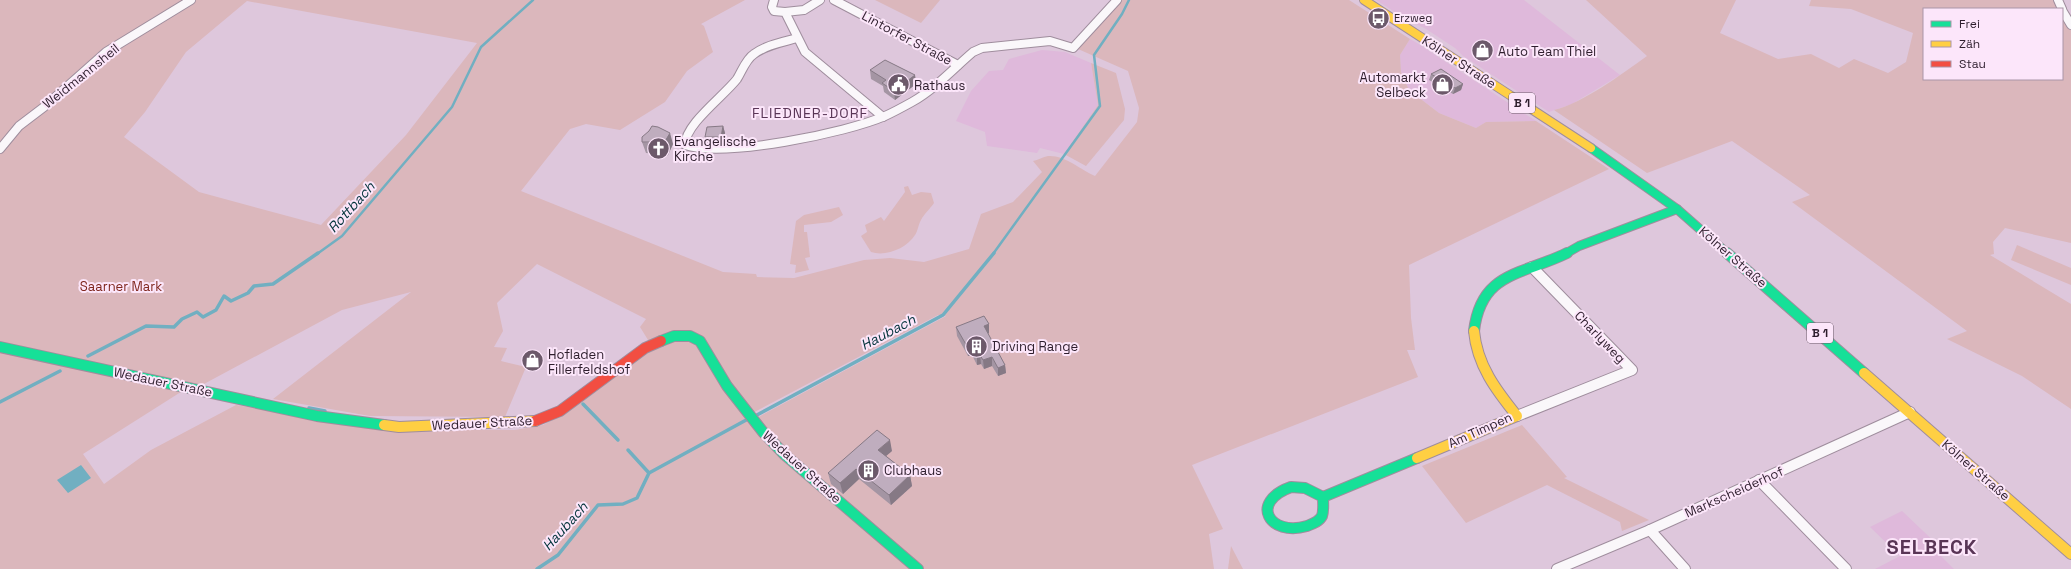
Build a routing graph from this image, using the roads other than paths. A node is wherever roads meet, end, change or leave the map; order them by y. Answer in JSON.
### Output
{"nodes":[{"id":1,"x":191,"y":0,"type":"edge"},
{"id":2,"x":774,"y":0,"type":"edge"},
{"id":3,"x":820,"y":0,"type":"edge"},
{"id":4,"x":834,"y":0,"type":"edge"},
{"id":5,"x":1116,"y":0,"type":"edge"},
{"id":6,"x":1364,"y":0,"type":"edge"},
{"id":7,"x":2063,"y":11,"type":"edge"},
{"id":8,"x":785,"y":12,"type":"junction"},
{"id":9,"x":2071,"y":25,"type":"edge"},
{"id":10,"x":797,"y":38,"type":"junction"},
{"id":11,"x":958,"y":65,"type":"junction"},
{"id":12,"x":883,"y":117,"type":"junction"},
{"id":13,"x":0,"y":149,"type":"edge"},
{"id":14,"x":1678,"y":209,"type":"junction"},
{"id":15,"x":1532,"y":267,"type":"junction"},
{"id":16,"x":0,"y":346,"type":"edge"},
{"id":17,"x":1910,"y":412,"type":"junction"},
{"id":18,"x":1517,"y":416,"type":"junction"},
{"id":19,"x":1759,"y":480,"type":"junction"},
{"id":20,"x":1323,"y":497,"type":"junction"},
{"id":21,"x":1650,"y":530,"type":"junction"},
{"id":22,"x":2071,"y":554,"type":"edge"},
{"id":23,"x":918,"y":569,"type":"edge"},
{"id":24,"x":1557,"y":569,"type":"edge"},
{"id":25,"x":1685,"y":569,"type":"edge"},
{"id":26,"x":1846,"y":569,"type":"edge"}],
"edges":[{"from":1,"to":13,"type":"street","name":"Weidmannsheil"},
{"from":2,"to":8,"type":"street"},
{"from":3,"to":8,"type":"street"},
{"from":4,"to":11,"type":"street","name":"Lintorfer Straße"},
{"from":5,"to":11,"type":"street"},
{"from":6,"to":14,"type":"street","name":"Kölner Straße","number":"B 1"},
{"from":7,"to":9,"type":"street"},
{"from":8,"to":10,"type":"street"},
{"from":10,"to":12,"type":"street"},
{"from":10,"to":12,"type":"street"},
{"from":11,"to":12,"type":"street"},
{"from":14,"to":15,"type":"street","name":"Am Timpen"},
{"from":14,"to":17,"type":"street","name":"Kölner Straße","number":"B 1"},
{"from":15,"to":18,"type":"street","name":"Am Timpen"},
{"from":15,"to":18,"type":"street","name":"Charlyweg"},
{"from":16,"to":23,"type":"street","name":"Wedauer Straße"},
{"from":17,"to":19,"type":"street","name":"Markscheiderhof"},
{"from":17,"to":22,"type":"street","name":"Kölner Straße","number":"B 1"},
{"from":18,"to":20,"type":"street","name":"Am Timpen"},
{"from":19,"to":21,"type":"street","name":"Markscheiderhof"},
{"from":19,"to":26,"type":"street"},
{"from":20,"to":20,"type":"street"},
{"from":21,"to":24,"type":"street","name":"Markscheiderhof"},
{"from":21,"to":25,"type":"street"}]}
